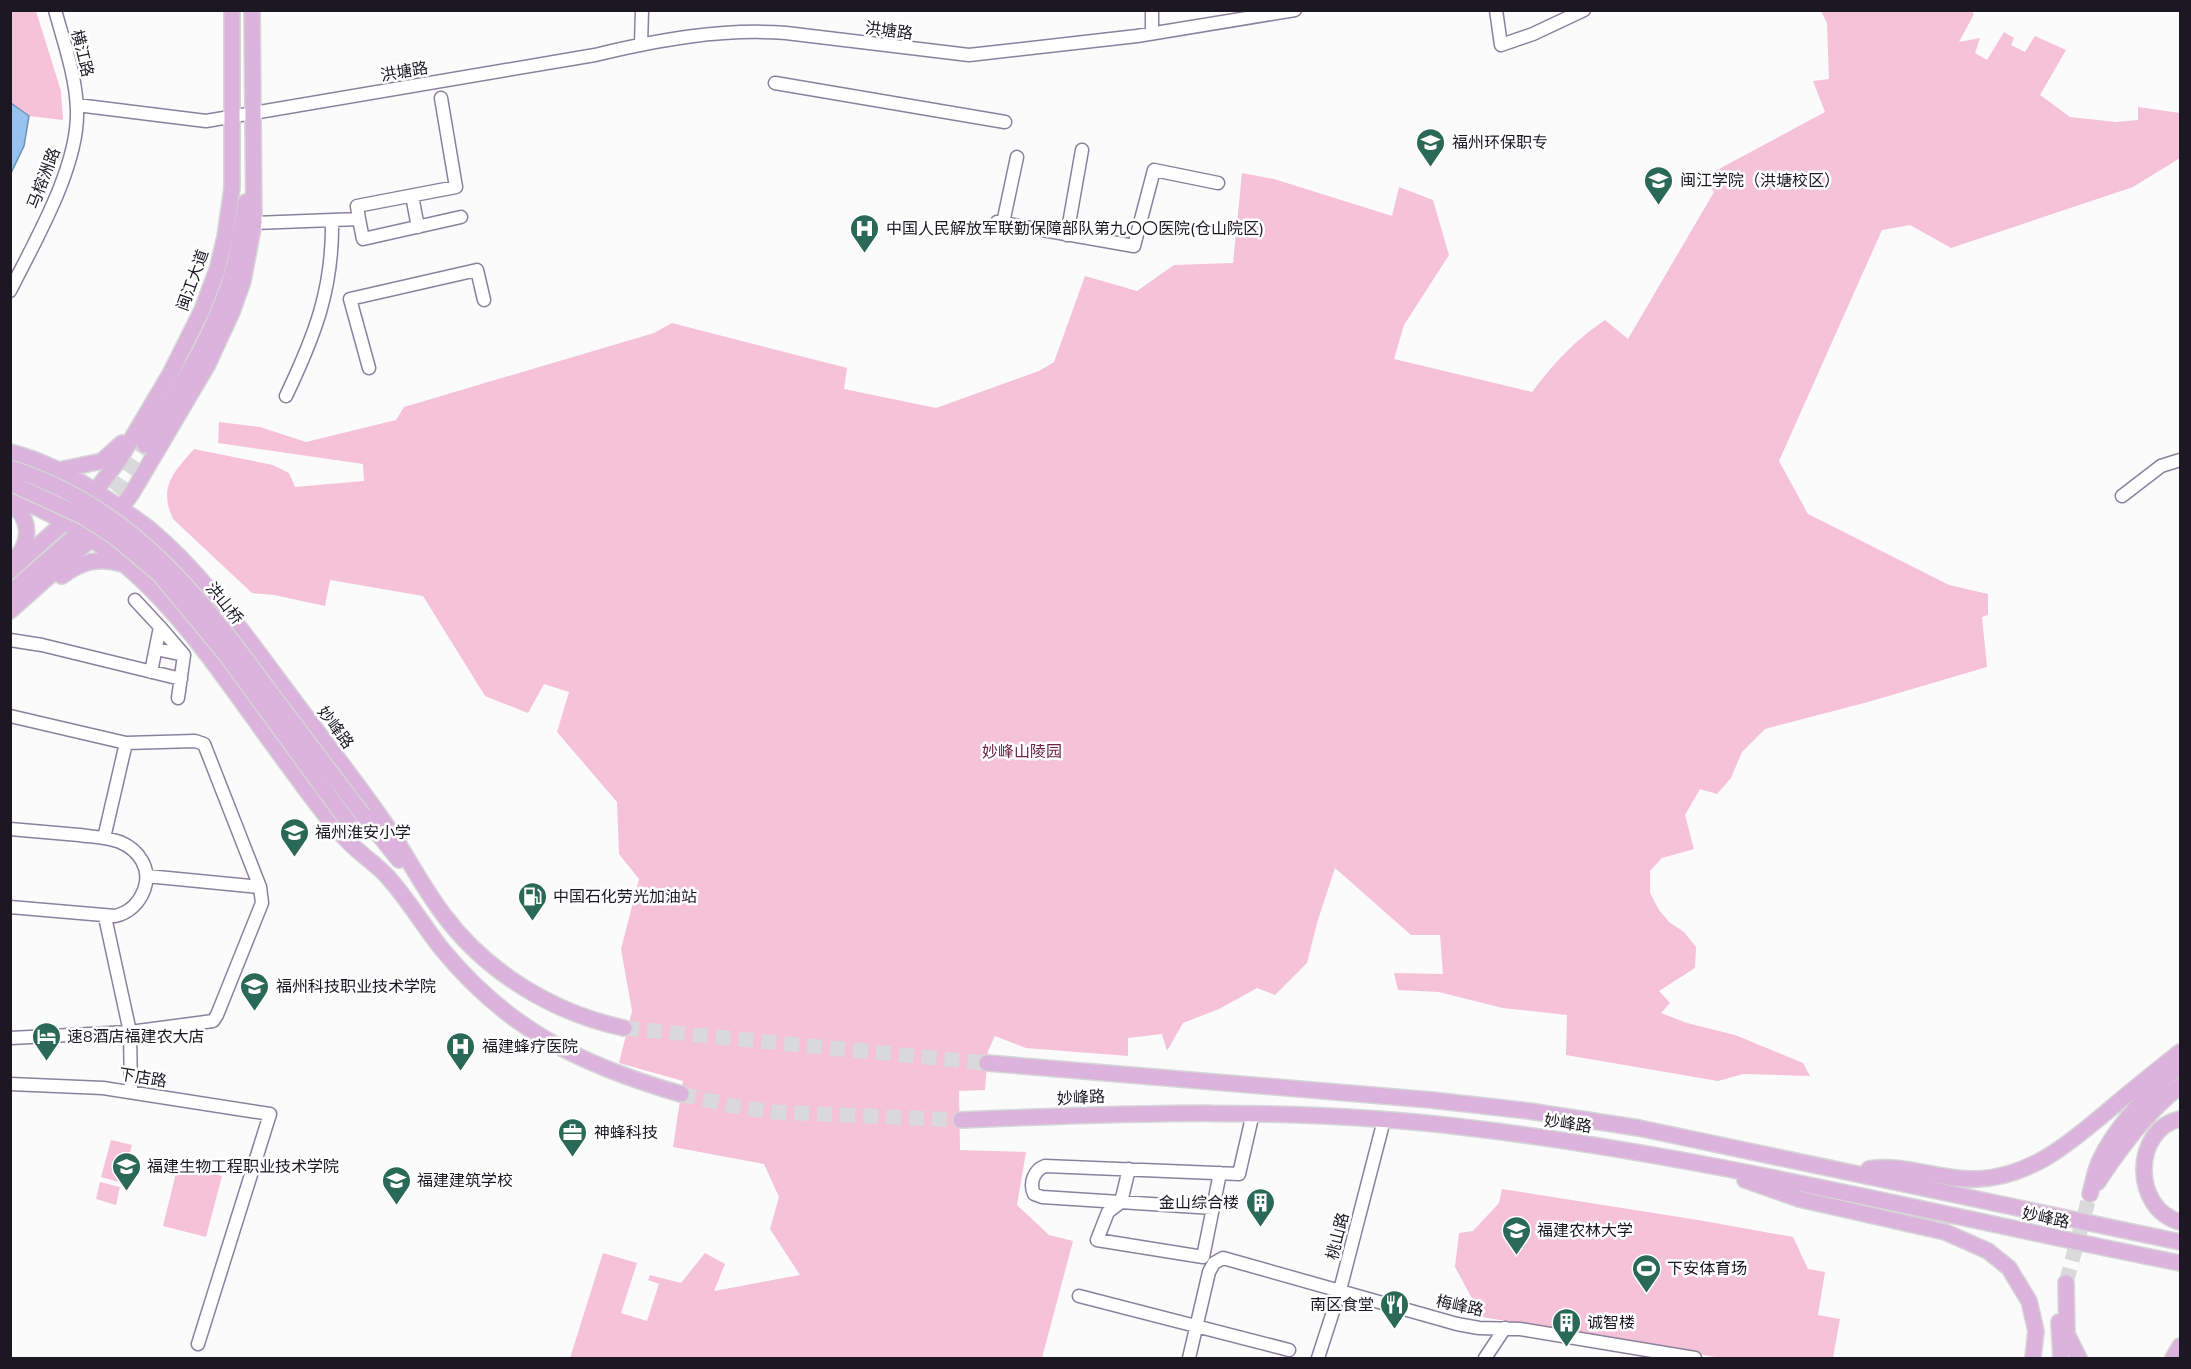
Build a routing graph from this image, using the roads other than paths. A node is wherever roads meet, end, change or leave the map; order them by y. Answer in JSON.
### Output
{"nodes":[{"id":1,"x":55,"y":10,"type":"edge"},
{"id":2,"x":232,"y":10,"type":"edge"},
{"id":3,"x":252,"y":10,"type":"edge"},
{"id":4,"x":642,"y":10,"type":"edge"},
{"id":5,"x":1152,"y":10,"type":"edge"},
{"id":6,"x":1295,"y":10,"type":"edge"},
{"id":7,"x":1496,"y":10,"type":"edge"},
{"id":8,"x":1584,"y":11,"type":"edge"},
{"id":9,"x":1152,"y":33,"type":"junction"},
{"id":10,"x":640,"y":44,"type":"junction"},
{"id":11,"x":775,"y":83,"type":"dead end"},
{"id":12,"x":441,"y":98,"type":"dead end"},
{"id":13,"x":77,"y":105,"type":"junction"},
{"id":14,"x":253,"y":114,"type":"junction"},
{"id":15,"x":232,"y":117,"type":"junction"},
{"id":16,"x":1005,"y":122,"type":"dead end"},
{"id":17,"x":1082,"y":150,"type":"dead end"},
{"id":18,"x":1017,"y":157,"type":"dead end"},
{"id":19,"x":254,"y":161,"type":"junction"},
{"id":20,"x":1218,"y":183,"type":"dead end"},
{"id":21,"x":232,"y":188,"type":"junction"},
{"id":22,"x":412,"y":196,"type":"junction"},
{"id":23,"x":461,"y":217,"type":"dead end"},
{"id":24,"x":359,"y":219,"type":"junction"},
{"id":25,"x":332,"y":221,"type":"junction"},
{"id":26,"x":254,"y":223,"type":"junction"},
{"id":27,"x":418,"y":226,"type":"junction"},
{"id":28,"x":1067,"y":234,"type":"junction"},
{"id":29,"x":10,"y":291,"type":"edge"},
{"id":30,"x":484,"y":300,"type":"dead end"},
{"id":31,"x":369,"y":368,"type":"dead end"},
{"id":32,"x":286,"y":396,"type":"dead end"},
{"id":33,"x":146,"y":413,"type":"junction"},
{"id":34,"x":10,"y":452,"type":"edge"},
{"id":35,"x":2181,"y":460,"type":"edge"},
{"id":36,"x":10,"y":468,"type":"edge"},
{"id":37,"x":59,"y":470,"type":"junction"},
{"id":38,"x":10,"y":483,"type":"edge"},
{"id":39,"x":96,"y":492,"type":"junction"},
{"id":40,"x":10,"y":496,"type":"edge"},
{"id":41,"x":2122,"y":496,"type":"dead end"},
{"id":42,"x":10,"y":504,"type":"edge"},
{"id":43,"x":121,"y":509,"type":"junction"},
{"id":44,"x":69,"y":531,"type":"junction"},
{"id":45,"x":92,"y":538,"type":"junction"},
{"id":46,"x":10,"y":564,"type":"edge"},
{"id":47,"x":128,"y":566,"type":"junction"},
{"id":48,"x":10,"y":571,"type":"edge"},
{"id":49,"x":10,"y":586,"type":"edge"},
{"id":50,"x":10,"y":593,"type":"edge"},
{"id":51,"x":135,"y":600,"type":"dead end"},
{"id":52,"x":10,"y":612,"type":"edge"},
{"id":53,"x":160,"y":627,"type":"junction"},
{"id":54,"x":10,"y":640,"type":"edge"},
{"id":55,"x":156,"y":649,"type":"junction"},
{"id":56,"x":184,"y":655,"type":"junction"},
{"id":57,"x":152,"y":672,"type":"junction"},
{"id":58,"x":181,"y":679,"type":"junction"},
{"id":59,"x":178,"y":698,"type":"dead end"},
{"id":60,"x":10,"y":716,"type":"edge"},
{"id":61,"x":126,"y":743,"type":"junction"},
{"id":62,"x":357,"y":821,"type":"junction"},
{"id":63,"x":10,"y":829,"type":"edge"},
{"id":64,"x":104,"y":838,"type":"junction"},
{"id":65,"x":386,"y":875,"type":"junction"},
{"id":66,"x":147,"y":876,"type":"junction"},
{"id":67,"x":260,"y":888,"type":"junction"},
{"id":68,"x":10,"y":907,"type":"edge"},
{"id":69,"x":443,"y":914,"type":"junction"},
{"id":70,"x":105,"y":917,"type":"junction"},
{"id":71,"x":624,"y":1028,"type":"tunnel mouth"},
{"id":72,"x":130,"y":1032,"type":"junction"},
{"id":73,"x":10,"y":1038,"type":"edge"},
{"id":74,"x":2181,"y":1052,"type":"edge"},
{"id":75,"x":987,"y":1063,"type":"tunnel mouth"},
{"id":76,"x":2177,"y":1068,"type":"edge"},
{"id":77,"x":10,"y":1084,"type":"edge"},
{"id":78,"x":2181,"y":1086,"type":"edge"},
{"id":79,"x":131,"y":1092,"type":"junction"},
{"id":80,"x":681,"y":1094,"type":"tunnel mouth"},
{"id":81,"x":1253,"y":1113,"type":"junction"},
{"id":82,"x":2181,"y":1119,"type":"edge"},
{"id":83,"x":961,"y":1120,"type":"tunnel mouth"},
{"id":84,"x":1384,"y":1120,"type":"junction"},
{"id":85,"x":1713,"y":1167,"type":"junction"},
{"id":86,"x":1129,"y":1169,"type":"junction"},
{"id":87,"x":1851,"y":1171,"type":"junction"},
{"id":88,"x":1220,"y":1173,"type":"junction"},
{"id":89,"x":1121,"y":1202,"type":"junction"},
{"id":90,"x":1213,"y":1208,"type":"junction"},
{"id":91,"x":2181,"y":1222,"type":"edge"},
{"id":92,"x":2176,"y":1241,"type":"edge"},
{"id":93,"x":2181,"y":1263,"type":"edge"},
{"id":94,"x":1340,"y":1290,"type":"junction"},
{"id":95,"x":1079,"y":1296,"type":"dead end"},
{"id":96,"x":1197,"y":1326,"type":"junction"},
{"id":97,"x":1505,"y":1329,"type":"junction"},
{"id":98,"x":198,"y":1344,"type":"dead end"},
{"id":99,"x":2181,"y":1346,"type":"edge"},
{"id":100,"x":1289,"y":1350,"type":"dead end"},
{"id":101,"x":2034,"y":1355,"type":"edge"},
{"id":102,"x":1189,"y":1359,"type":"edge"},
{"id":103,"x":1318,"y":1359,"type":"edge"},
{"id":104,"x":1485,"y":1359,"type":"edge"},
{"id":105,"x":1695,"y":1359,"type":"edge"},
{"id":106,"x":2061,"y":1359,"type":"edge"},
{"id":107,"x":2079,"y":1359,"type":"edge"},
{"id":108,"x":2173,"y":1359,"type":"edge"}],
"edges":[{"from":1,"to":13,"type":"street","name":"横江路"},
{"from":2,"to":15,"type":"main road","name":"闽江大道"},
{"from":3,"to":14,"type":"main road"},
{"from":4,"to":10,"type":"street"},
{"from":5,"to":9,"type":"street"},
{"from":6,"to":9,"type":"street","name":"洪塘路"},
{"from":7,"to":8,"type":"street"},
{"from":9,"to":10,"type":"street","name":"洪塘路"},
{"from":10,"to":14,"type":"street","name":"洪塘路"},
{"from":11,"to":16,"type":"street"},
{"from":12,"to":22,"type":"street"},
{"from":13,"to":15,"type":"street","name":"洪塘路"},
{"from":13,"to":29,"type":"street","name":"马榕洲路"},
{"from":14,"to":15,"type":"street","name":"洪塘路"},
{"from":14,"to":19,"type":"main road"},
{"from":15,"to":21,"type":"main road","name":"闽江大道"},
{"from":17,"to":28,"type":"street"},
{"from":18,"to":28,"type":"street"},
{"from":19,"to":21,"type":"main road"},
{"from":19,"to":26,"type":"main road"},
{"from":20,"to":28,"type":"street"},
{"from":21,"to":33,"type":"main road","name":"闽江大道"},
{"from":22,"to":24,"type":"street"},
{"from":22,"to":27,"type":"street"},
{"from":23,"to":27,"type":"street"},
{"from":24,"to":25,"type":"street"},
{"from":24,"to":27,"type":"street"},
{"from":25,"to":26,"type":"street"},
{"from":25,"to":32,"type":"street"},
{"from":26,"to":43,"type":"main road"},
{"from":30,"to":31,"type":"street"},
{"from":33,"to":37,"type":"main road"},
{"from":33,"to":39,"type":"main road","name":"闽江大道"},
{"from":34,"to":37,"type":"main road","name":"妙峰路"},
{"from":35,"to":41,"type":"street"},
{"from":36,"to":62,"type":"main road","name":"洪山桥","bridge":true},
{"from":37,"to":39,"type":"main road","name":"妙峰路"},
{"from":38,"to":62,"type":"main road","bridge":true},
{"from":39,"to":43,"type":"main road","name":"妙峰路"},
{"from":39,"to":44,"type":"main road","name":"闽江大道"},
{"from":40,"to":44,"type":"main road"},
{"from":42,"to":46,"type":"main road"},
{"from":43,"to":45,"type":"main road"},
{"from":43,"to":69,"type":"main road","name":"妙峰路"},
{"from":44,"to":45,"type":"main road"},
{"from":44,"to":48,"type":"main road"},
{"from":44,"to":49,"type":"main road"},
{"from":44,"to":50,"type":"main road"},
{"from":45,"to":47,"type":"main road"},
{"from":45,"to":52,"type":"main road"},
{"from":47,"to":52,"type":"main road"},
{"from":47,"to":65,"type":"main road"},
{"from":51,"to":53,"type":"street"},
{"from":53,"to":55,"type":"street"},
{"from":53,"to":56,"type":"street"},
{"from":54,"to":57,"type":"street"},
{"from":55,"to":56,"type":"street"},
{"from":55,"to":57,"type":"street"},
{"from":56,"to":58,"type":"street"},
{"from":57,"to":58,"type":"street"},
{"from":58,"to":59,"type":"street"},
{"from":60,"to":61,"type":"street"},
{"from":61,"to":64,"type":"street"},
{"from":61,"to":67,"type":"street"},
{"from":62,"to":65,"type":"main road"},
{"from":62,"to":69,"type":"main road"},
{"from":63,"to":64,"type":"street"},
{"from":64,"to":66,"type":"street"},
{"from":65,"to":80,"type":"main road"},
{"from":66,"to":67,"type":"street"},
{"from":66,"to":70,"type":"street"},
{"from":67,"to":72,"type":"street"},
{"from":68,"to":70,"type":"street"},
{"from":69,"to":71,"type":"main road","name":"妙峰路"},
{"from":70,"to":72,"type":"street"},
{"from":72,"to":73,"type":"street"},
{"from":72,"to":79,"type":"street"},
{"from":74,"to":87,"type":"main road"},
{"from":75,"to":87,"type":"main road","name":"妙峰路"},
{"from":76,"to":78,"type":"main road"},
{"from":77,"to":79,"type":"street","name":"下店路"},
{"from":79,"to":98,"type":"street","name":"下店路"},
{"from":81,"to":83,"type":"main road","name":"妙峰路"},
{"from":81,"to":84,"type":"main road","name":"妙峰路"},
{"from":81,"to":88,"type":"street"},
{"from":82,"to":91,"type":"main road"},
{"from":84,"to":85,"type":"main road","name":"妙峰路"},
{"from":84,"to":94,"type":"street","name":"桃山路"},
{"from":85,"to":93,"type":"main road","name":"妙峰路"},
{"from":85,"to":101,"type":"main road"},
{"from":86,"to":88,"type":"street"},
{"from":86,"to":89,"type":"street"},
{"from":86,"to":89,"type":"street"},
{"from":87,"to":92,"type":"main road","name":"妙峰路"},
{"from":88,"to":90,"type":"street"},
{"from":89,"to":90,"type":"street"},
{"from":89,"to":90,"type":"street"},
{"from":94,"to":96,"type":"street","name":"梅峰路"},
{"from":94,"to":97,"type":"street","name":"梅峰路"},
{"from":94,"to":103,"type":"street","name":"桃山路"},
{"from":95,"to":96,"type":"street"},
{"from":96,"to":100,"type":"street"},
{"from":96,"to":102,"type":"street"},
{"from":97,"to":104,"type":"street"},
{"from":97,"to":105,"type":"street","name":"梅峰路"},
{"from":99,"to":108,"type":"main road"},
{"from":106,"to":107,"type":"main road"}]}
